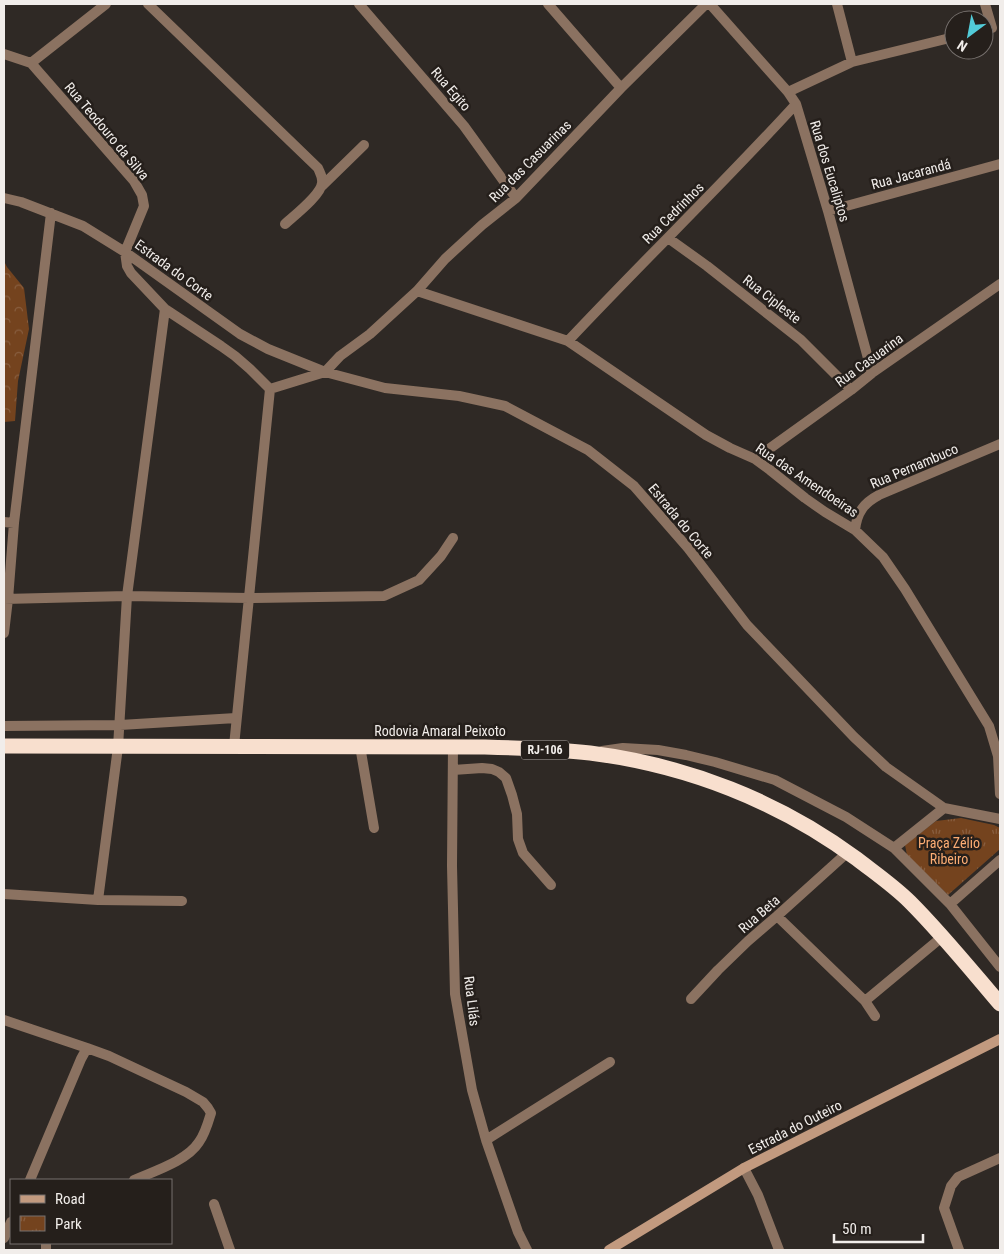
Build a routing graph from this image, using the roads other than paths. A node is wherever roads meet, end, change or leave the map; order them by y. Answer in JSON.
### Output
{"nodes":[{"id":1,"x":106,"y":4,"type":"edge"},
{"id":2,"x":148,"y":4,"type":"edge"},
{"id":3,"x":359,"y":4,"type":"edge"},
{"id":4,"x":548,"y":4,"type":"edge"},
{"id":5,"x":706,"y":4,"type":"edge"},
{"id":6,"x":710,"y":4,"type":"edge"},
{"id":7,"x":837,"y":4,"type":"edge"},
{"id":8,"x":944,"y":39,"type":"edge"},
{"id":9,"x":4,"y":54,"type":"edge"},
{"id":10,"x":852,"y":62,"type":"junction"},
{"id":11,"x":30,"y":63,"type":"junction"},
{"id":12,"x":620,"y":88,"type":"junction"},
{"id":13,"x":788,"y":92,"type":"junction"},
{"id":14,"x":796,"y":104,"type":"junction"},
{"id":15,"x":364,"y":145,"type":"dead end"},
{"id":16,"x":1000,"y":164,"type":"edge"},
{"id":17,"x":322,"y":186,"type":"junction"},
{"id":18,"x":4,"y":198,"type":"edge"},
{"id":19,"x":516,"y":198,"type":"junction"},
{"id":20,"x":828,"y":211,"type":"junction"},
{"id":21,"x":51,"y":213,"type":"junction"},
{"id":22,"x":286,"y":224,"type":"dead end"},
{"id":23,"x":668,"y":238,"type":"junction"},
{"id":24,"x":125,"y":252,"type":"junction"},
{"id":25,"x":1000,"y":284,"type":"edge"},
{"id":26,"x":417,"y":291,"type":"junction"},
{"id":27,"x":165,"y":309,"type":"junction"},
{"id":28,"x":568,"y":341,"type":"junction"},
{"id":29,"x":325,"y":372,"type":"junction"},
{"id":30,"x":872,"y":373,"type":"junction"},
{"id":31,"x":270,"y":390,"type":"junction"},
{"id":32,"x":851,"y":390,"type":"junction"},
{"id":33,"x":1000,"y":444,"type":"edge"},
{"id":34,"x":755,"y":459,"type":"junction"},
{"id":35,"x":9,"y":522,"type":"edge"},
{"id":36,"x":855,"y":530,"type":"junction"},
{"id":37,"x":454,"y":538,"type":"dead end"},
{"id":38,"x":127,"y":596,"type":"junction"},
{"id":39,"x":250,"y":598,"type":"junction"},
{"id":40,"x":6,"y":599,"type":"edge"},
{"id":41,"x":4,"y":633,"type":"edge"},
{"id":42,"x":236,"y":718,"type":"junction"},
{"id":43,"x":120,"y":725,"type":"junction"},
{"id":44,"x":4,"y":726,"type":"edge"},
{"id":45,"x":4,"y":746,"type":"edge"},
{"id":46,"x":234,"y":746,"type":"junction"},
{"id":47,"x":360,"y":746,"type":"junction"},
{"id":48,"x":453,"y":746,"type":"junction"},
{"id":49,"x":118,"y":747,"type":"junction"},
{"id":50,"x":590,"y":753,"type":"junction"},
{"id":51,"x":453,"y":770,"type":"junction"},
{"id":52,"x":1000,"y":794,"type":"edge"},
{"id":53,"x":944,"y":808,"type":"junction"},
{"id":54,"x":1000,"y":819,"type":"edge"},
{"id":55,"x":374,"y":828,"type":"dead end"},
{"id":56,"x":894,"y":848,"type":"junction"},
{"id":57,"x":848,"y":852,"type":"junction"},
{"id":58,"x":1000,"y":860,"type":"edge"},
{"id":59,"x":551,"y":885,"type":"dead end"},
{"id":60,"x":4,"y":894,"type":"edge"},
{"id":61,"x":98,"y":900,"type":"junction"},
{"id":62,"x":182,"y":901,"type":"dead end"},
{"id":63,"x":950,"y":904,"type":"junction"},
{"id":64,"x":777,"y":916,"type":"junction"},
{"id":65,"x":942,"y":937,"type":"junction"},
{"id":66,"x":1000,"y":967,"type":"edge"},
{"id":67,"x":691,"y":999,"type":"dead end"},
{"id":68,"x":865,"y":1001,"type":"junction"},
{"id":69,"x":1000,"y":1004,"type":"edge"},
{"id":70,"x":875,"y":1016,"type":"dead end"},
{"id":71,"x":4,"y":1020,"type":"edge"},
{"id":72,"x":1000,"y":1039,"type":"edge"},
{"id":73,"x":87,"y":1048,"type":"junction"},
{"id":74,"x":610,"y":1062,"type":"dead end"},
{"id":75,"x":486,"y":1140,"type":"junction"},
{"id":76,"x":1000,"y":1158,"type":"edge"},
{"id":77,"x":744,"y":1168,"type":"junction"},
{"id":78,"x":30,"y":1179,"type":"edge"},
{"id":79,"x":136,"y":1179,"type":"edge"},
{"id":80,"x":214,"y":1204,"type":"dead end"},
{"id":81,"x":10,"y":1224,"type":"edge"},
{"id":82,"x":4,"y":1238,"type":"edge"},
{"id":83,"x":230,"y":1250,"type":"edge"},
{"id":84,"x":527,"y":1250,"type":"edge"},
{"id":85,"x":609,"y":1250,"type":"edge"},
{"id":86,"x":779,"y":1250,"type":"edge"},
{"id":87,"x":959,"y":1250,"type":"edge"}],
"edges":[{"from":1,"to":11,"type":"street"},
{"from":2,"to":17,"type":"street"},
{"from":3,"to":19,"type":"street","name":"Rua Egito"},
{"from":4,"to":12,"type":"street"},
{"from":5,"to":12,"type":"street","name":"Rua das Casuarinas"},
{"from":6,"to":13,"type":"street","name":"Rua dos Eucaliptos"},
{"from":7,"to":10,"type":"street"},
{"from":8,"to":10,"type":"street"},
{"from":9,"to":11,"type":"street"},
{"from":10,"to":13,"type":"street"},
{"from":11,"to":24,"type":"street","name":"Rua Teodouro da Silva"},
{"from":12,"to":19,"type":"street","name":"Rua das Casuarinas"},
{"from":13,"to":14,"type":"street","name":"Rua dos Eucaliptos"},
{"from":14,"to":20,"type":"street","name":"Rua dos Eucaliptos"},
{"from":14,"to":23,"type":"street","name":"Rua Cedrinhos"},
{"from":15,"to":17,"type":"street"},
{"from":16,"to":20,"type":"street","name":"Rua Jacarandá"},
{"from":17,"to":22,"type":"street"},
{"from":18,"to":21,"type":"street","name":"Estrada do Corte"},
{"from":19,"to":26,"type":"street","name":"Rua das Casuarinas"},
{"from":20,"to":30,"type":"street","name":"Rua dos Eucaliptos"},
{"from":21,"to":24,"type":"street","name":"Estrada do Corte"},
{"from":21,"to":35,"type":"street"},
{"from":23,"to":28,"type":"street","name":"Rua Cedrinhos"},
{"from":23,"to":32,"type":"street","name":"Rua Cipleste"},
{"from":24,"to":27,"type":"street"},
{"from":24,"to":29,"type":"street","name":"Estrada do Corte"},
{"from":25,"to":30,"type":"street","name":"Rua Casuarina"},
{"from":26,"to":28,"type":"street","name":"Rua das Amendoeiras"},
{"from":26,"to":29,"type":"street","name":"Rua das Casuarinas"},
{"from":27,"to":31,"type":"street"},
{"from":27,"to":38,"type":"street"},
{"from":28,"to":34,"type":"street","name":"Rua das Amendoeiras"},
{"from":29,"to":31,"type":"street"},
{"from":29,"to":53,"type":"street","name":"Estrada do Corte"},
{"from":30,"to":32,"type":"street","name":"Rua Casuarina"},
{"from":31,"to":39,"type":"street"},
{"from":32,"to":34,"type":"street","name":"Rua Casuarina"},
{"from":33,"to":36,"type":"street","name":"Rua Pernambuco"},
{"from":34,"to":36,"type":"street","name":"Rua das Amendoeiras"},
{"from":35,"to":40,"type":"street"},
{"from":36,"to":52,"type":"street","name":"Rua das Amendoeiras"},
{"from":37,"to":39,"type":"street"},
{"from":38,"to":39,"type":"street"},
{"from":38,"to":40,"type":"street"},
{"from":38,"to":43,"type":"street"},
{"from":39,"to":42,"type":"street"},
{"from":40,"to":41,"type":"street"},
{"from":42,"to":43,"type":"street"},
{"from":42,"to":46,"type":"street"},
{"from":43,"to":44,"type":"street"},
{"from":43,"to":49,"type":"street"},
{"from":45,"to":49,"type":"highway","name":"Rodovia Amaral Peixoto","number":"RJ-106"},
{"from":46,"to":47,"type":"highway","name":"Rodovia Amaral Peixoto","number":"RJ-106"},
{"from":46,"to":49,"type":"highway","name":"Rodovia Amaral Peixoto","number":"RJ-106"},
{"from":47,"to":48,"type":"highway","name":"Rodovia Amaral Peixoto","number":"RJ-106"},
{"from":47,"to":55,"type":"street"},
{"from":48,"to":50,"type":"highway","name":"Rodovia Amaral Peixoto","number":"RJ-106"},
{"from":48,"to":51,"type":"street","name":"Rua Lilás"},
{"from":49,"to":61,"type":"street"},
{"from":50,"to":56,"type":"street"},
{"from":50,"to":57,"type":"highway","name":"Rodovia Amaral Peixoto","number":"RJ-106"},
{"from":51,"to":59,"type":"street"},
{"from":51,"to":75,"type":"street","name":"Rua Lilás"},
{"from":53,"to":54,"type":"street","name":"Estrada do Corte"},
{"from":53,"to":56,"type":"street"},
{"from":56,"to":63,"type":"street"},
{"from":57,"to":64,"type":"street","name":"Rua Beta"},
{"from":57,"to":65,"type":"highway","name":"Rodovia Amaral Peixoto","number":"RJ-106"},
{"from":58,"to":63,"type":"street"},
{"from":60,"to":61,"type":"street"},
{"from":61,"to":62,"type":"street"},
{"from":63,"to":66,"type":"street"},
{"from":64,"to":67,"type":"street","name":"Rua Beta"},
{"from":64,"to":68,"type":"street"},
{"from":65,"to":68,"type":"street"},
{"from":65,"to":69,"type":"highway","name":"Rodovia Amaral Peixoto","number":"RJ-106"},
{"from":68,"to":70,"type":"street"},
{"from":71,"to":73,"type":"street"},
{"from":72,"to":77,"type":"street","name":"Estrada do Outeiro"},
{"from":73,"to":78,"type":"street"},
{"from":73,"to":79,"type":"street"},
{"from":74,"to":75,"type":"street"},
{"from":75,"to":84,"type":"street","name":"Rua Lilás"},
{"from":76,"to":87,"type":"street"},
{"from":77,"to":85,"type":"street","name":"Estrada do Outeiro"},
{"from":77,"to":86,"type":"street"},
{"from":80,"to":83,"type":"street"},
{"from":81,"to":82,"type":"street"}]}
